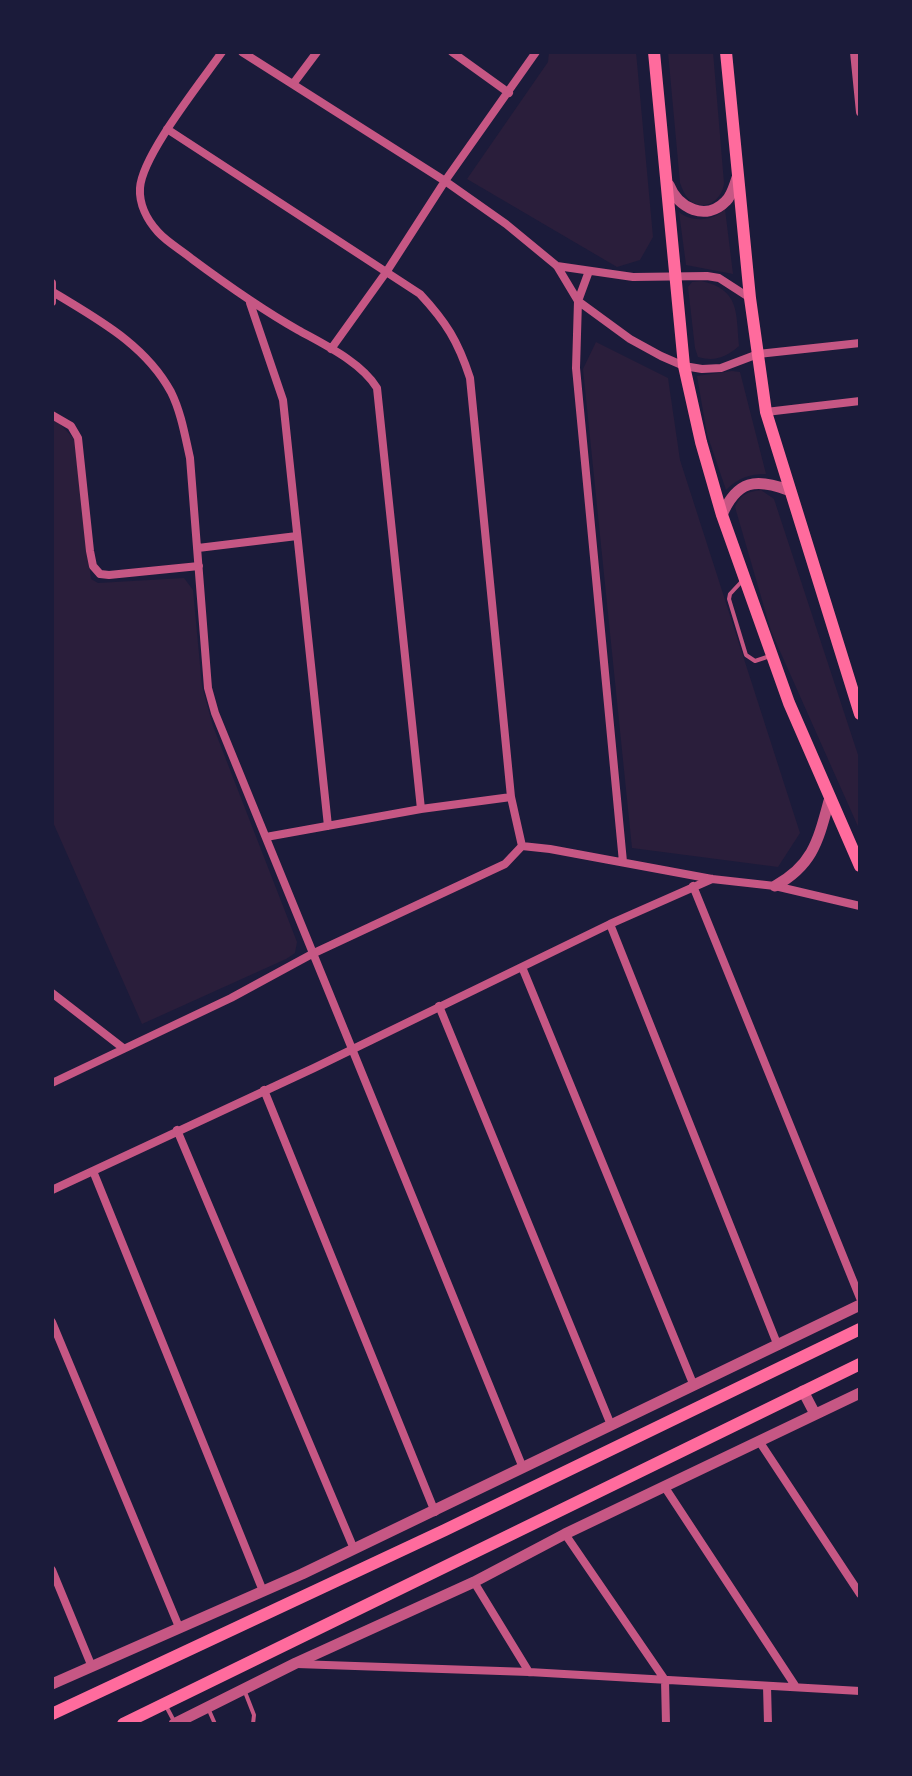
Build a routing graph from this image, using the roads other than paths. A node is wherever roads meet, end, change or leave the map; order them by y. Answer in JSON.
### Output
{"nodes":[{"id":1,"x":222,"y":52,"type":"edge"},
{"id":2,"x":242,"y":52,"type":"edge"},
{"id":3,"x":317,"y":52,"type":"edge"},
{"id":4,"x":452,"y":52,"type":"edge"},
{"id":5,"x":536,"y":52,"type":"edge"},
{"id":6,"x":654,"y":52,"type":"edge"},
{"id":7,"x":726,"y":52,"type":"edge"},
{"id":8,"x":854,"y":52,"type":"edge"},
{"id":9,"x":293,"y":84,"type":"junction"},
{"id":10,"x":509,"y":93,"type":"junction"},
{"id":11,"x":860,"y":112,"type":"edge"},
{"id":12,"x":167,"y":129,"type":"junction"},
{"id":13,"x":666,"y":177,"type":"junction"},
{"id":14,"x":737,"y":178,"type":"junction"},
{"id":15,"x":445,"y":181,"type":"junction"},
{"id":16,"x":557,"y":266,"type":"junction"},
{"id":17,"x":387,"y":271,"type":"junction"},
{"id":18,"x":589,"y":271,"type":"junction"},
{"id":19,"x":674,"y":275,"type":"junction"},
{"id":20,"x":52,"y":283,"type":"edge"},
{"id":21,"x":53,"y":292,"type":"edge"},
{"id":22,"x":750,"y":298,"type":"junction"},
{"id":23,"x":578,"y":301,"type":"junction"},
{"id":24,"x":52,"y":302,"type":"edge"},
{"id":25,"x":250,"y":302,"type":"junction"},
{"id":26,"x":860,"y":343,"type":"edge"},
{"id":27,"x":331,"y":349,"type":"junction"},
{"id":28,"x":758,"y":354,"type":"junction"},
{"id":29,"x":684,"y":366,"type":"junction"},
{"id":30,"x":860,"y":401,"type":"edge"},
{"id":31,"x":766,"y":412,"type":"junction"},
{"id":32,"x":52,"y":415,"type":"edge"},
{"id":33,"x":788,"y":490,"type":"junction"},
{"id":34,"x":722,"y":515,"type":"junction"},
{"id":35,"x":297,"y":536,"type":"junction"},
{"id":36,"x":198,"y":548,"type":"junction"},
{"id":37,"x":199,"y":566,"type":"junction"},
{"id":38,"x":745,"y":578,"type":"junction"},
{"id":39,"x":772,"y":655,"type":"junction"},
{"id":40,"x":860,"y":714,"type":"edge"},
{"id":41,"x":511,"y":797,"type":"junction"},
{"id":42,"x":829,"y":801,"type":"junction"},
{"id":43,"x":421,"y":809,"type":"junction"},
{"id":44,"x":328,"y":826,"type":"junction"},
{"id":45,"x":266,"y":837,"type":"junction"},
{"id":46,"x":522,"y":846,"type":"junction"},
{"id":47,"x":623,"y":862,"type":"junction"},
{"id":48,"x":860,"y":866,"type":"edge"},
{"id":49,"x":712,"y":879,"type":"junction"},
{"id":50,"x":693,"y":886,"type":"junction"},
{"id":51,"x":775,"y":886,"type":"junction"},
{"id":52,"x":860,"y":906,"type":"edge"},
{"id":53,"x":610,"y":924,"type":"junction"},
{"id":54,"x":312,"y":954,"type":"junction"},
{"id":55,"x":522,"y":967,"type":"junction"},
{"id":56,"x":52,"y":993,"type":"edge"},
{"id":57,"x":439,"y":1006,"type":"junction"},
{"id":58,"x":123,"y":1048,"type":"junction"},
{"id":59,"x":351,"y":1049,"type":"junction"},
{"id":60,"x":52,"y":1083,"type":"edge"},
{"id":61,"x":264,"y":1090,"type":"junction"},
{"id":62,"x":177,"y":1130,"type":"junction"},
{"id":63,"x":93,"y":1171,"type":"junction"},
{"id":64,"x":52,"y":1190,"type":"edge"},
{"id":65,"x":860,"y":1298,"type":"edge"},
{"id":66,"x":860,"y":1305,"type":"edge"},
{"id":67,"x":52,"y":1322,"type":"edge"},
{"id":68,"x":860,"y":1329,"type":"edge"},
{"id":69,"x":778,"y":1346,"type":"junction"},
{"id":70,"x":860,"y":1364,"type":"edge"},
{"id":71,"x":739,"y":1365,"type":"junction"},
{"id":72,"x":749,"y":1384,"type":"junction"},
{"id":73,"x":694,"y":1386,"type":"junction"},
{"id":74,"x":803,"y":1391,"type":"junction"},
{"id":75,"x":859,"y":1397,"type":"edge"},
{"id":76,"x":815,"y":1414,"type":"junction"},
{"id":77,"x":611,"y":1425,"type":"junction"},
{"id":78,"x":759,"y":1441,"type":"junction"},
{"id":79,"x":523,"y":1468,"type":"junction"},
{"id":80,"x":664,"y":1486,"type":"junction"},
{"id":81,"x":435,"y":1512,"type":"junction"},
{"id":82,"x":565,"y":1534,"type":"junction"},
{"id":83,"x":354,"y":1549,"type":"junction"},
{"id":84,"x":52,"y":1570,"type":"edge"},
{"id":85,"x":302,"y":1574,"type":"junction"},
{"id":86,"x":474,"y":1582,"type":"junction"},
{"id":87,"x":263,"y":1591,"type":"junction"},
{"id":88,"x":310,"y":1593,"type":"junction"},
{"id":89,"x":860,"y":1594,"type":"edge"},
{"id":90,"x":179,"y":1627,"type":"junction"},
{"id":91,"x":296,"y":1663,"type":"junction"},
{"id":92,"x":92,"y":1667,"type":"junction"},
{"id":93,"x":529,"y":1672,"type":"junction"},
{"id":94,"x":665,"y":1680,"type":"junction"},
{"id":95,"x":52,"y":1684,"type":"edge"},
{"id":96,"x":767,"y":1686,"type":"junction"},
{"id":97,"x":796,"y":1687,"type":"junction"},
{"id":98,"x":244,"y":1689,"type":"junction"},
{"id":99,"x":860,"y":1691,"type":"edge"},
{"id":100,"x":165,"y":1704,"type":"junction"},
{"id":101,"x":208,"y":1707,"type":"junction"},
{"id":102,"x":52,"y":1714,"type":"edge"},
{"id":103,"x":56,"y":1724,"type":"edge"},
{"id":104,"x":123,"y":1724,"type":"edge"},
{"id":105,"x":175,"y":1724,"type":"edge"},
{"id":106,"x":215,"y":1724,"type":"edge"},
{"id":107,"x":253,"y":1724,"type":"edge"},
{"id":108,"x":666,"y":1724,"type":"edge"},
{"id":109,"x":768,"y":1724,"type":"edge"}],
"edges":[{"from":1,"to":12,"type":"street"},
{"from":2,"to":9,"type":"street"},
{"from":3,"to":9,"type":"street"},
{"from":4,"to":10,"type":"street"},
{"from":5,"to":10,"type":"street"},
{"from":6,"to":13,"type":"main road"},
{"from":7,"to":14,"type":"main road"},
{"from":8,"to":11,"type":"street"},
{"from":9,"to":15,"type":"street"},
{"from":10,"to":15,"type":"street"},
{"from":12,"to":17,"type":"street"},
{"from":12,"to":25,"type":"street"},
{"from":13,"to":14,"type":"street"},
{"from":13,"to":19,"type":"main road"},
{"from":14,"to":22,"type":"main road"},
{"from":15,"to":16,"type":"street"},
{"from":15,"to":17,"type":"street"},
{"from":16,"to":18,"type":"street"},
{"from":16,"to":23,"type":"street"},
{"from":17,"to":27,"type":"street"},
{"from":17,"to":41,"type":"street"},
{"from":18,"to":19,"type":"street"},
{"from":18,"to":23,"type":"street"},
{"from":19,"to":22,"type":"street"},
{"from":19,"to":29,"type":"main road"},
{"from":20,"to":21,"type":"street"},
{"from":21,"to":24,"type":"street"},
{"from":21,"to":36,"type":"street"},
{"from":22,"to":28,"type":"main road"},
{"from":23,"to":29,"type":"street"},
{"from":23,"to":47,"type":"street"},
{"from":25,"to":27,"type":"street"},
{"from":25,"to":35,"type":"street"},
{"from":26,"to":28,"type":"street"},
{"from":27,"to":43,"type":"street"},
{"from":28,"to":29,"type":"street"},
{"from":28,"to":31,"type":"main road"},
{"from":29,"to":34,"type":"main road"},
{"from":30,"to":31,"type":"street"},
{"from":31,"to":33,"type":"main road"},
{"from":32,"to":37,"type":"street"},
{"from":33,"to":34,"type":"street"},
{"from":33,"to":40,"type":"main road"},
{"from":34,"to":38,"type":"main road"},
{"from":35,"to":36,"type":"street"},
{"from":35,"to":44,"type":"street"},
{"from":36,"to":37,"type":"street"},
{"from":37,"to":45,"type":"street"},
{"from":38,"to":39,"type":"main road"},
{"from":38,"to":39,"type":"lane"},
{"from":39,"to":42,"type":"main road"},
{"from":41,"to":43,"type":"street"},
{"from":41,"to":46,"type":"street"},
{"from":42,"to":48,"type":"main road"},
{"from":42,"to":51,"type":"street"},
{"from":43,"to":44,"type":"street"},
{"from":44,"to":45,"type":"street"},
{"from":45,"to":54,"type":"street"},
{"from":46,"to":47,"type":"street"},
{"from":46,"to":54,"type":"street"},
{"from":47,"to":49,"type":"street"},
{"from":49,"to":50,"type":"street"},
{"from":49,"to":51,"type":"street"},
{"from":50,"to":53,"type":"street"},
{"from":50,"to":65,"type":"street"},
{"from":51,"to":52,"type":"street"},
{"from":53,"to":55,"type":"street"},
{"from":53,"to":69,"type":"street"},
{"from":54,"to":58,"type":"street"},
{"from":54,"to":59,"type":"street"},
{"from":55,"to":57,"type":"street"},
{"from":55,"to":73,"type":"street"},
{"from":56,"to":58,"type":"street"},
{"from":57,"to":59,"type":"street"},
{"from":57,"to":77,"type":"street"},
{"from":58,"to":60,"type":"street"},
{"from":59,"to":61,"type":"street"},
{"from":59,"to":79,"type":"street"},
{"from":61,"to":62,"type":"street"},
{"from":61,"to":81,"type":"street"},
{"from":62,"to":63,"type":"street"},
{"from":62,"to":83,"type":"street"},
{"from":63,"to":64,"type":"street"},
{"from":63,"to":87,"type":"street"},
{"from":66,"to":69,"type":"street"},
{"from":67,"to":90,"type":"street"},
{"from":68,"to":72,"type":"main road"},
{"from":69,"to":71,"type":"street"},
{"from":70,"to":74,"type":"main road"},
{"from":71,"to":72,"type":"street"},
{"from":71,"to":73,"type":"street"},
{"from":72,"to":88,"type":"main road"},
{"from":73,"to":77,"type":"street"},
{"from":74,"to":76,"type":"street"},
{"from":74,"to":100,"type":"main road"},
{"from":75,"to":76,"type":"street"},
{"from":76,"to":78,"type":"street"},
{"from":77,"to":79,"type":"street"},
{"from":78,"to":80,"type":"street"},
{"from":78,"to":89,"type":"street"},
{"from":79,"to":81,"type":"street"},
{"from":80,"to":82,"type":"street"},
{"from":80,"to":97,"type":"street"},
{"from":81,"to":83,"type":"street"},
{"from":82,"to":86,"type":"street"},
{"from":82,"to":94,"type":"street"},
{"from":83,"to":85,"type":"street"},
{"from":84,"to":92,"type":"street"},
{"from":85,"to":87,"type":"street"},
{"from":85,"to":88,"type":"street"},
{"from":86,"to":91,"type":"street"},
{"from":86,"to":93,"type":"street"},
{"from":87,"to":90,"type":"street"},
{"from":88,"to":102,"type":"main road"},
{"from":90,"to":92,"type":"street"},
{"from":91,"to":93,"type":"street"},
{"from":91,"to":98,"type":"street"},
{"from":92,"to":95,"type":"street"},
{"from":93,"to":94,"type":"street"},
{"from":94,"to":96,"type":"street"},
{"from":94,"to":108,"type":"street"},
{"from":96,"to":97,"type":"street"},
{"from":96,"to":109,"type":"street"},
{"from":97,"to":99,"type":"street"},
{"from":98,"to":101,"type":"street"},
{"from":98,"to":107,"type":"lane"},
{"from":100,"to":104,"type":"main road"},
{"from":100,"to":105,"type":"lane"},
{"from":101,"to":105,"type":"street"},
{"from":101,"to":106,"type":"lane"},
{"from":102,"to":103,"type":"street"}]}
